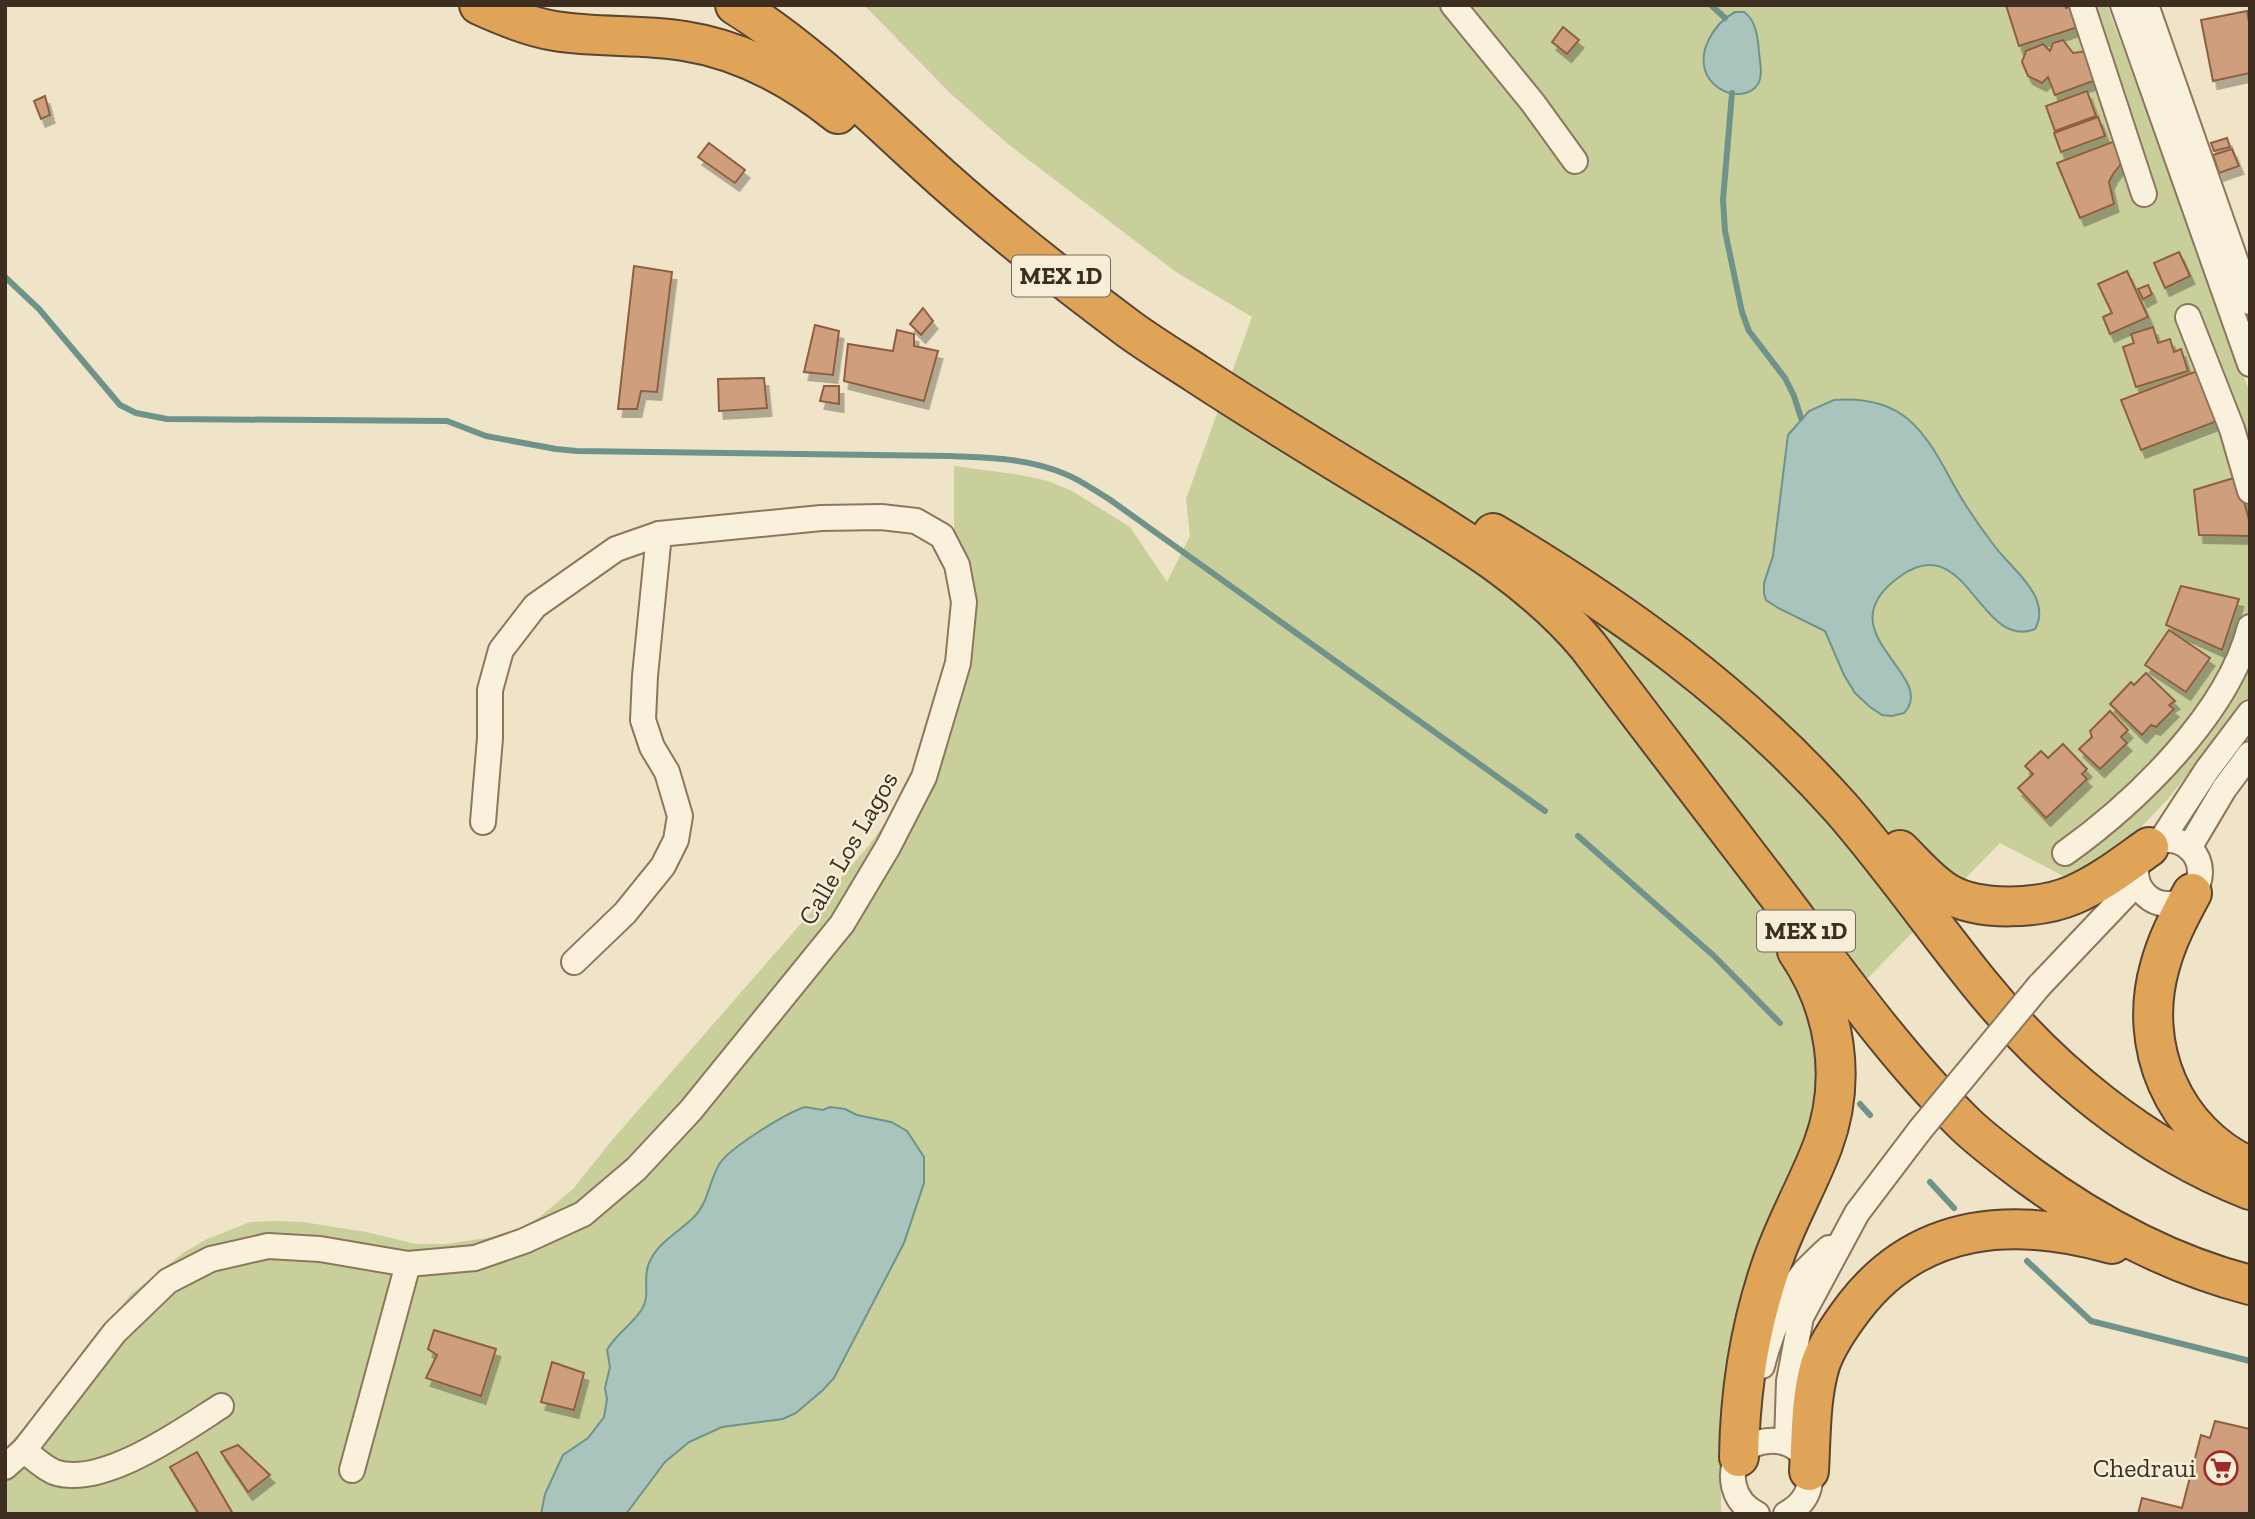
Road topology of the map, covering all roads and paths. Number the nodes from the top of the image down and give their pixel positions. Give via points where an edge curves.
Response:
1 (479, 5) edge
2 (735, 5) edge
3 (754, 5) edge
4 (1453, 5) edge
5 (2082, 5) edge
6 (2123, 5) edge
7 (2146, 5) edge
8 (922, 160) junction
9 (1575, 161) dead end
10 (2191, 166) junction
11 (2144, 194) dead end
12 (2250, 302) edge
13 (2188, 317) dead end
14 (2250, 363) edge
15 (2250, 491) edge
16 (1414, 498) junction
17 (659, 534) junction
18 (2248, 640) edge
19 (2250, 713) edge
20 (2245, 745) edge
21 (483, 822) dead end
22 (2189, 848) junction
23 (2065, 853) dead end
24 (2148, 855) junction
25 (2182, 899) junction
26 (2096, 926) junction
27 (573, 962) dead end
28 (2250, 1167) edge
29 (2250, 1190) edge
30 (1845, 1233) junction
31 (408, 1264) junction
32 (2187, 1264) junction
33 (2250, 1285) edge
34 (221, 1406) dead end
35 (23, 1450) junction
36 (1747, 1450) junction
37 (5, 1467) edge
38 (352, 1470) dead end
39 (1797, 1489) edge
40 (1746, 1510) edge

1 - 8 highway via 553,31 673,39 724,50 776,72 846,120
2 - 8 highway, MEX 1D via 860,101
3 - 16 highway, MEX 1D via 809,44 1009,212 1142,316
4 - 9 street
5 - 11 street
6 - 10 street
7 - 10 street via 2175,84
8 - 16 highway, MEX 1D via 1131,331 1256,413
10 - 12 street
10 - 14 street
13 - 15 street via 2232,429
16 - 24 highway via 1555,552 1663,622 1794,733 1924,875 1948,894 1996,906 2034,905 2073,895
16 - 29 highway, MEX 1D via 1604,601 1707,678 1841,809 1980,985 2034,1045 2110,1111 2185,1159
16 - 32 highway, MEX 1D via 1569,623 1839,975 1968,1127 2061,1199 2111,1230
16 - 36 highway via 1524,603 1572,656 1801,957 1829,1017 1836,1062 1830,1123 1781,1237 1759,1306 1740,1420
17 - 21 street, Calle Los Lagos via 616,550 535,606 501,650 490,690
17 - 27 street via 643,720 667,772 680,816 676,840 663,866 625,913
17 - 31 street, Calle Los Lagos via 821,518 881,517 916,521 942,536 957,565 964,602 958,663 924,777 842,925 691,1110 628,1177 583,1214 524,1241 475,1258
18 - 23 street via 2224,688 2171,758 2113,817
19 - 20 street
20 - 22 street
20 - 24 street via 2207,770
22 - 24 street via 2171,841
22 - 25 street via 2200,871 2198,883
24 - 25 street via 2141,889 2159,903
24 - 26 street via 2131,889
25 - 26 street via 2133,908
25 - 28 highway via 2159,968 2153,1007 2155,1048 2182,1113 2213,1144
26 - 30 street, bridge via 2039,986 1920,1130
30 - 36 street via 1804,1273 1775,1328 1756,1390
30 - 39 street via 1801,1317 1789,1381
31 - 35 street, Calle Los Lagos via 320,1249 268,1247 211,1259 168,1281 115,1332
31 - 38 street
32 - 33 highway, MEX 1D
32 - 39 highway via 2074,1233 2015,1228 1963,1234 1898,1263 1868,1289 1846,1317 1822,1361
34 - 35 street via 140,1454 85,1474 54,1472
35 - 37 street, Calle Los Lagos
36 - 39 street via 1771,1440
36 - 40 street via 1732,1479

